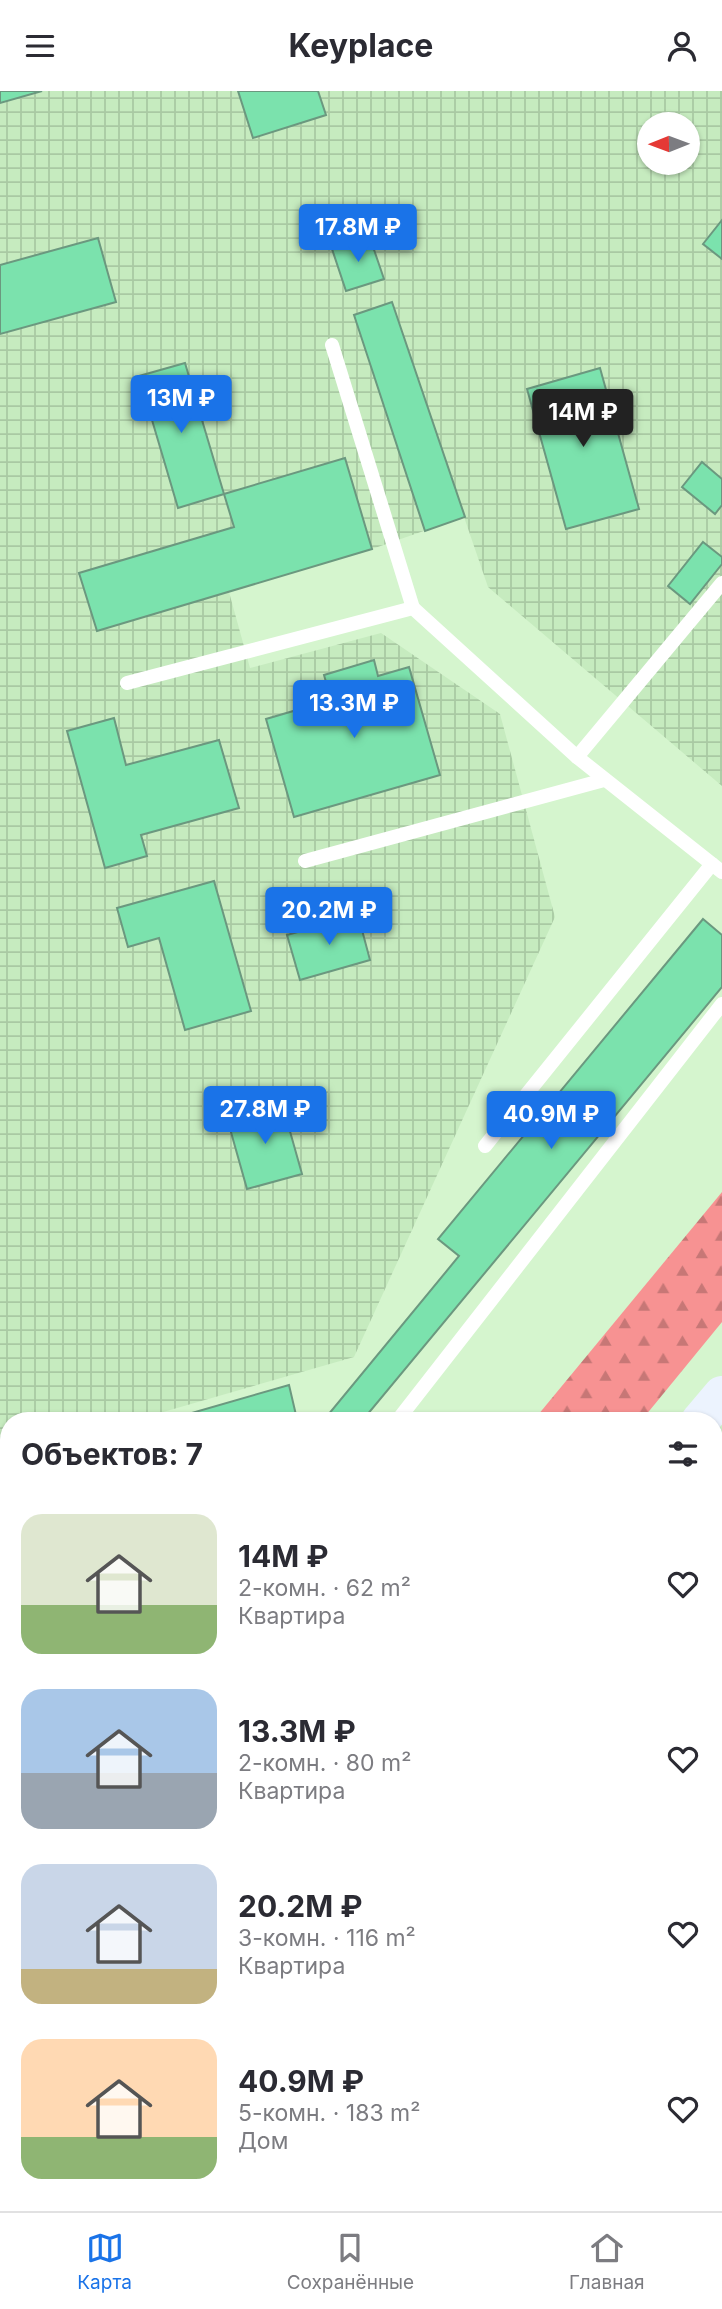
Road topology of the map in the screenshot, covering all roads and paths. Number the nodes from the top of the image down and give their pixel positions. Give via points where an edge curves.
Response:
1 (332, 345) dead end
2 (722, 583) edge
3 (413, 608) junction
4 (127, 683) dead end
5 (577, 757) junction
6 (604, 780) junction
7 (305, 861) dead end
8 (717, 868) edge
9 (722, 1004) edge
10 (485, 1146) dead end
11 (722, 1395) edge
12 (404, 1412) edge
13 (708, 1412) edge

1 - 3 lane
2 - 5 lane
3 - 4 lane
3 - 5 lane
5 - 6 lane
6 - 7 lane
6 - 8 lane
8 - 10 lane
9 - 12 lane
11 - 13 main road

